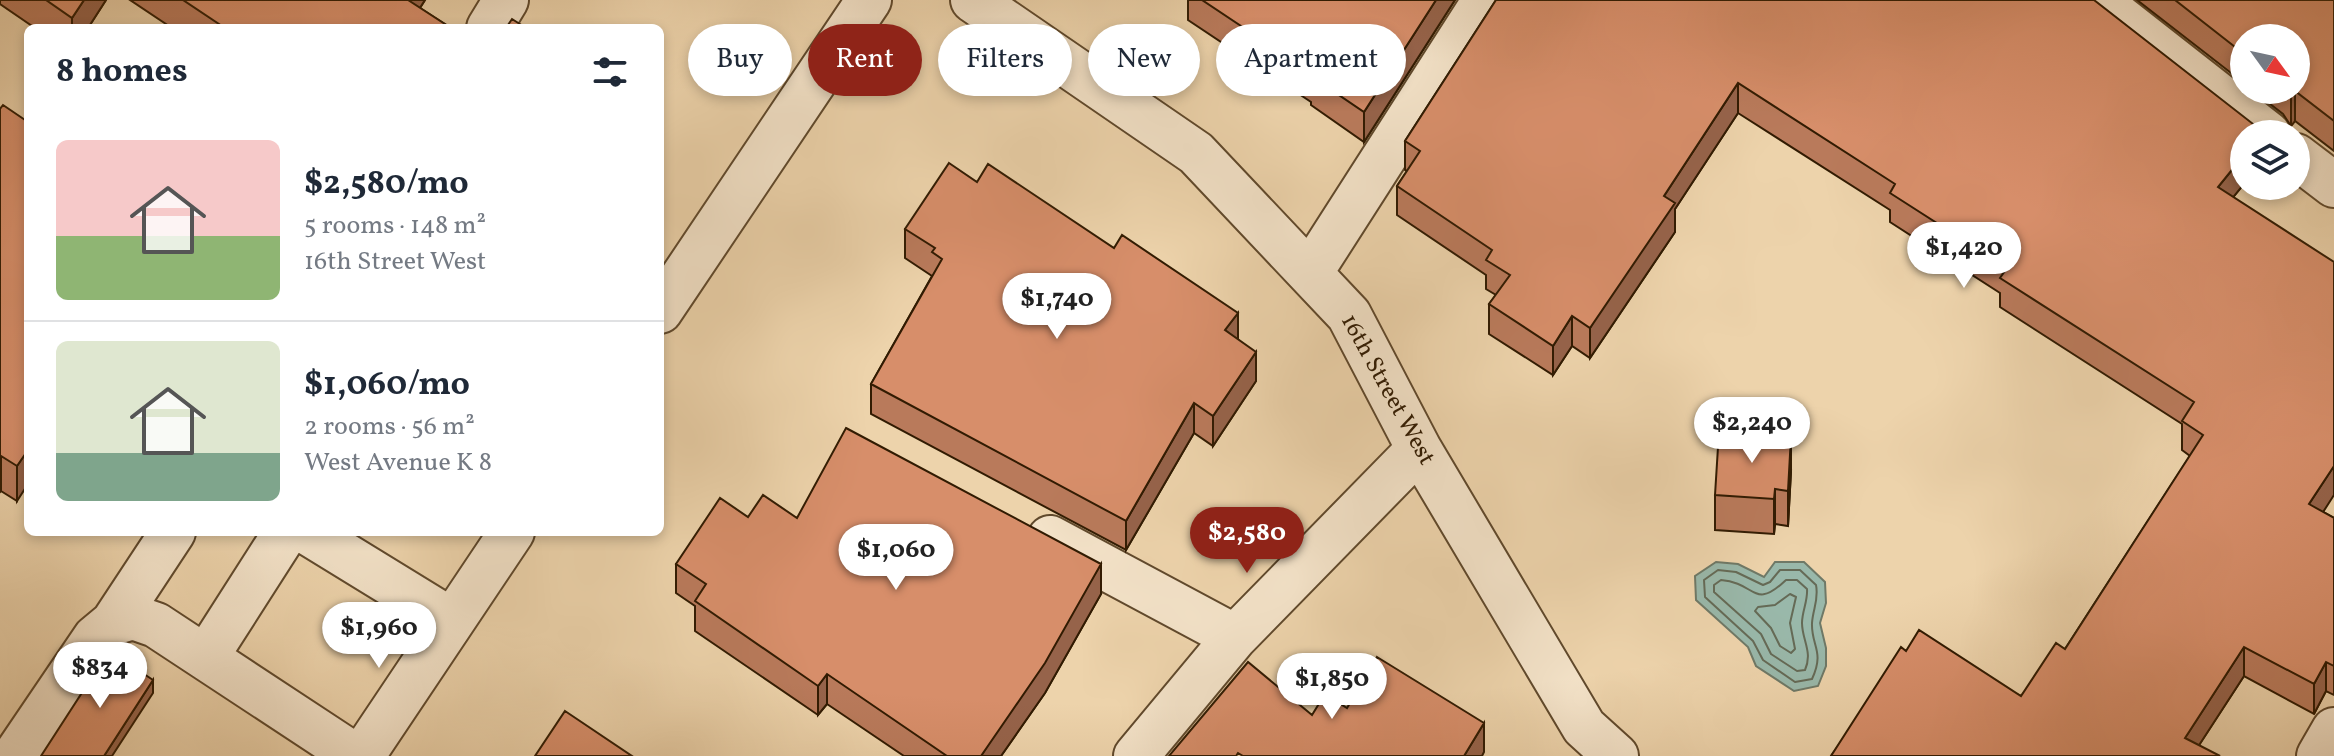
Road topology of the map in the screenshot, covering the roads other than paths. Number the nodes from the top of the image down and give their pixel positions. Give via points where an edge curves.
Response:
1 (506, 0) edge
2 (869, 0) edge
3 (973, 0) edge
4 (1485, 0) edge
5 (2097, 0) edge
6 (491, 24) edge
7 (2250, 120) edge
8 (2310, 167) edge
9 (2334, 185) edge
10 (1310, 273) junction
11 (664, 305) edge
12 (1419, 449) junction
13 (1019, 522) edge
14 (170, 536) edge
15 (283, 536) edge
16 (314, 536) edge
17 (509, 536) edge
18 (452, 621) junction
19 (113, 623) junction
20 (1235, 637) junction
21 (206, 657) junction
22 (2334, 730) edge
23 (15, 756) edge
24 (355, 756) edge
25 (362, 756) edge
26 (1136, 756) edge
27 (1616, 756) edge
28 (2319, 756) edge

1 - 6 street
2 - 11 street
3 - 10 street, 16th Street West via 1196,153
4 - 10 street
5 - 7 street
8 - 9 street
10 - 12 street, 16th Street West via 1349,315
12 - 20 street
12 - 27 street, 16th Street West via 1584,727
13 - 20 street
14 - 19 street
15 - 21 street
16 - 18 street
17 - 18 street
18 - 25 street
19 - 21 street via 133,617 156,625
19 - 23 street via 95,638
20 - 26 street
21 - 24 street
22 - 28 street

